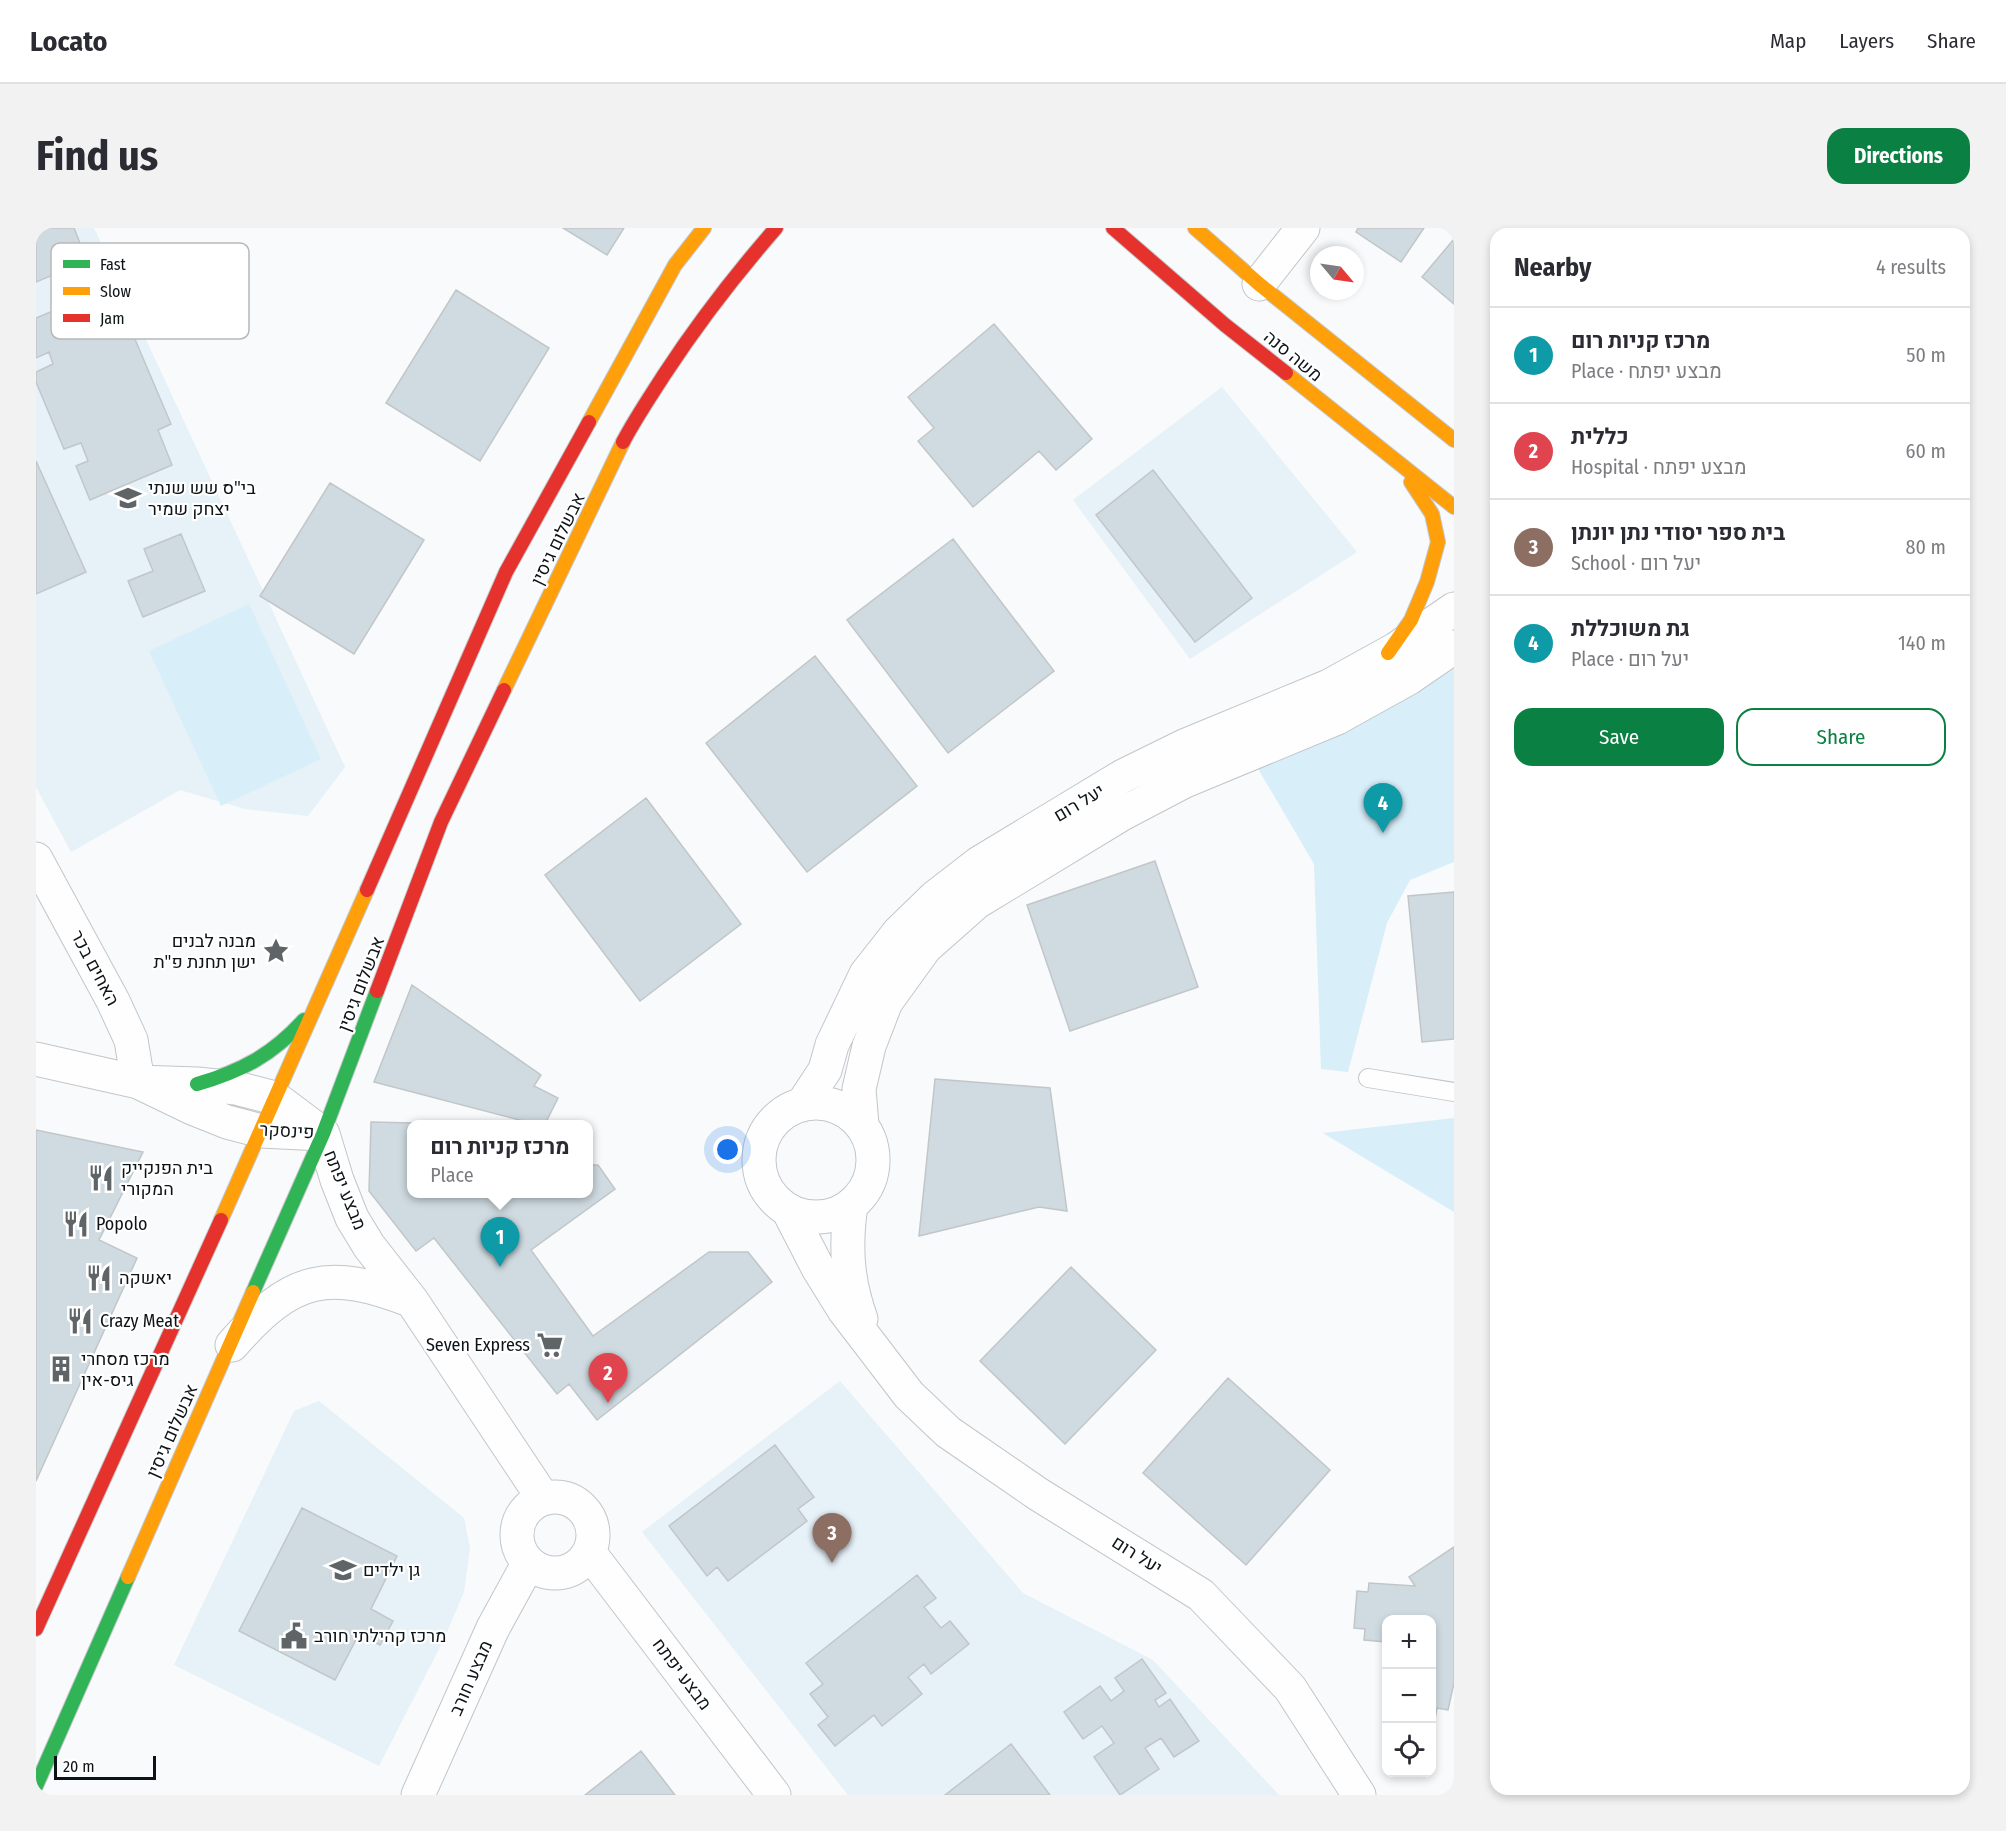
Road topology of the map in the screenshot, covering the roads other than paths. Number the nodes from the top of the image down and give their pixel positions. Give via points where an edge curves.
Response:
1 (704, 228) edge
2 (776, 228) edge
3 (1113, 228) edge
4 (1195, 228) edge
5 (1304, 228) edge
6 (1259, 284) junction
7 (1454, 440) edge
8 (1394, 459) junction
9 (1454, 507) edge
10 (1454, 609) edge
11 (1454, 647) edge
12 (1388, 653) junction
13 (36, 859) edge
14 (315, 1007) junction
15 (36, 1059) edge
16 (1368, 1078) dead end
17 (138, 1082) junction
18 (197, 1084) junction
19 (1454, 1092) edge
20 (275, 1098) junction
21 (802, 1105) junction
22 (862, 1125) junction
23 (261, 1131) junction
24 (323, 1134) junction
25 (851, 1205) junction
26 (788, 1210) junction
27 (412, 1301) junction
28 (227, 1350) junction
29 (877, 1353) junction
30 (543, 1498) junction
31 (590, 1552) junction
32 (528, 1564) junction
33 (36, 1629) edge
34 (36, 1785) edge
35 (418, 1795) edge
36 (774, 1795) edge
37 (1359, 1795) edge

1 - 14 street, אבשלום גיסין via 675,265 506,572
2 - 24 street, אבשלום גיסין via 695,328 632,424 441,822
3 - 8 street, משה סנה via 1225,325
4 - 6 street, משה סנה
5 - 6 street
6 - 7 street, משה סנה
8 - 9 street, משה סנה
8 - 12 street via 1419,491 1431,514 1438,542 1411,620
10 - 12 street, יעל רום
11 - 22 street, יעל רום via 1409,678 1337,718 1185,781 1122,814 977,902 925,948 886,1002 868,1046 859,1089
12 - 21 street, יעל רום via 1329,687 1184,746 1123,776 979,863 899,932 866,974 832,1045 825,1070
13 - 17 street, האחים בכר via 113,1000 131,1040
14 - 18 street via 292,1034 262,1058 231,1075
14 - 20 street, אבשלום גיסין
15 - 17 street, פינסקר
16 - 19 lane
17 - 18 street, פינסקר
17 - 23 street, פינסקר via 227,1122
18 - 20 street, פינסקר
20 - 23 street, אבשלום גיסין
20 - 24 street, פינסקר
21 - 22 street via 813,1103 842,1109
21 - 26 street via 781,1115 768,1130 759,1153 766,1189
22 - 25 street via 873,1156 872,1176
23 - 24 street, פינסקר
23 - 33 street, אבשלום גיסין
24 - 27 street, מבצע יפתח via 352,1218
24 - 28 street, אבשלום גיסין
25 - 26 street via 836,1214 816,1218
25 - 29 street, יעל רום via 846,1236 848,1266 854,1300
26 - 29 street, יעל רום via 844,1310
27 - 28 street via 353,1283 322,1282 296,1289 277,1301 254,1319
27 - 30 street, מבצע יפתח
28 - 34 street, אבשלום גיסין
29 - 37 street, יעל רום via 909,1395 948,1431 1038,1494 1201,1595 1290,1688
30 - 31 street via 570,1500 582,1507 592,1526
30 - 32 street via 522,1514 517,1527 516,1540
31 - 32 street via 571,1571 552,1574
31 - 36 street, מבצע יפתח
32 - 35 street, מבצע חורב via 493,1628

